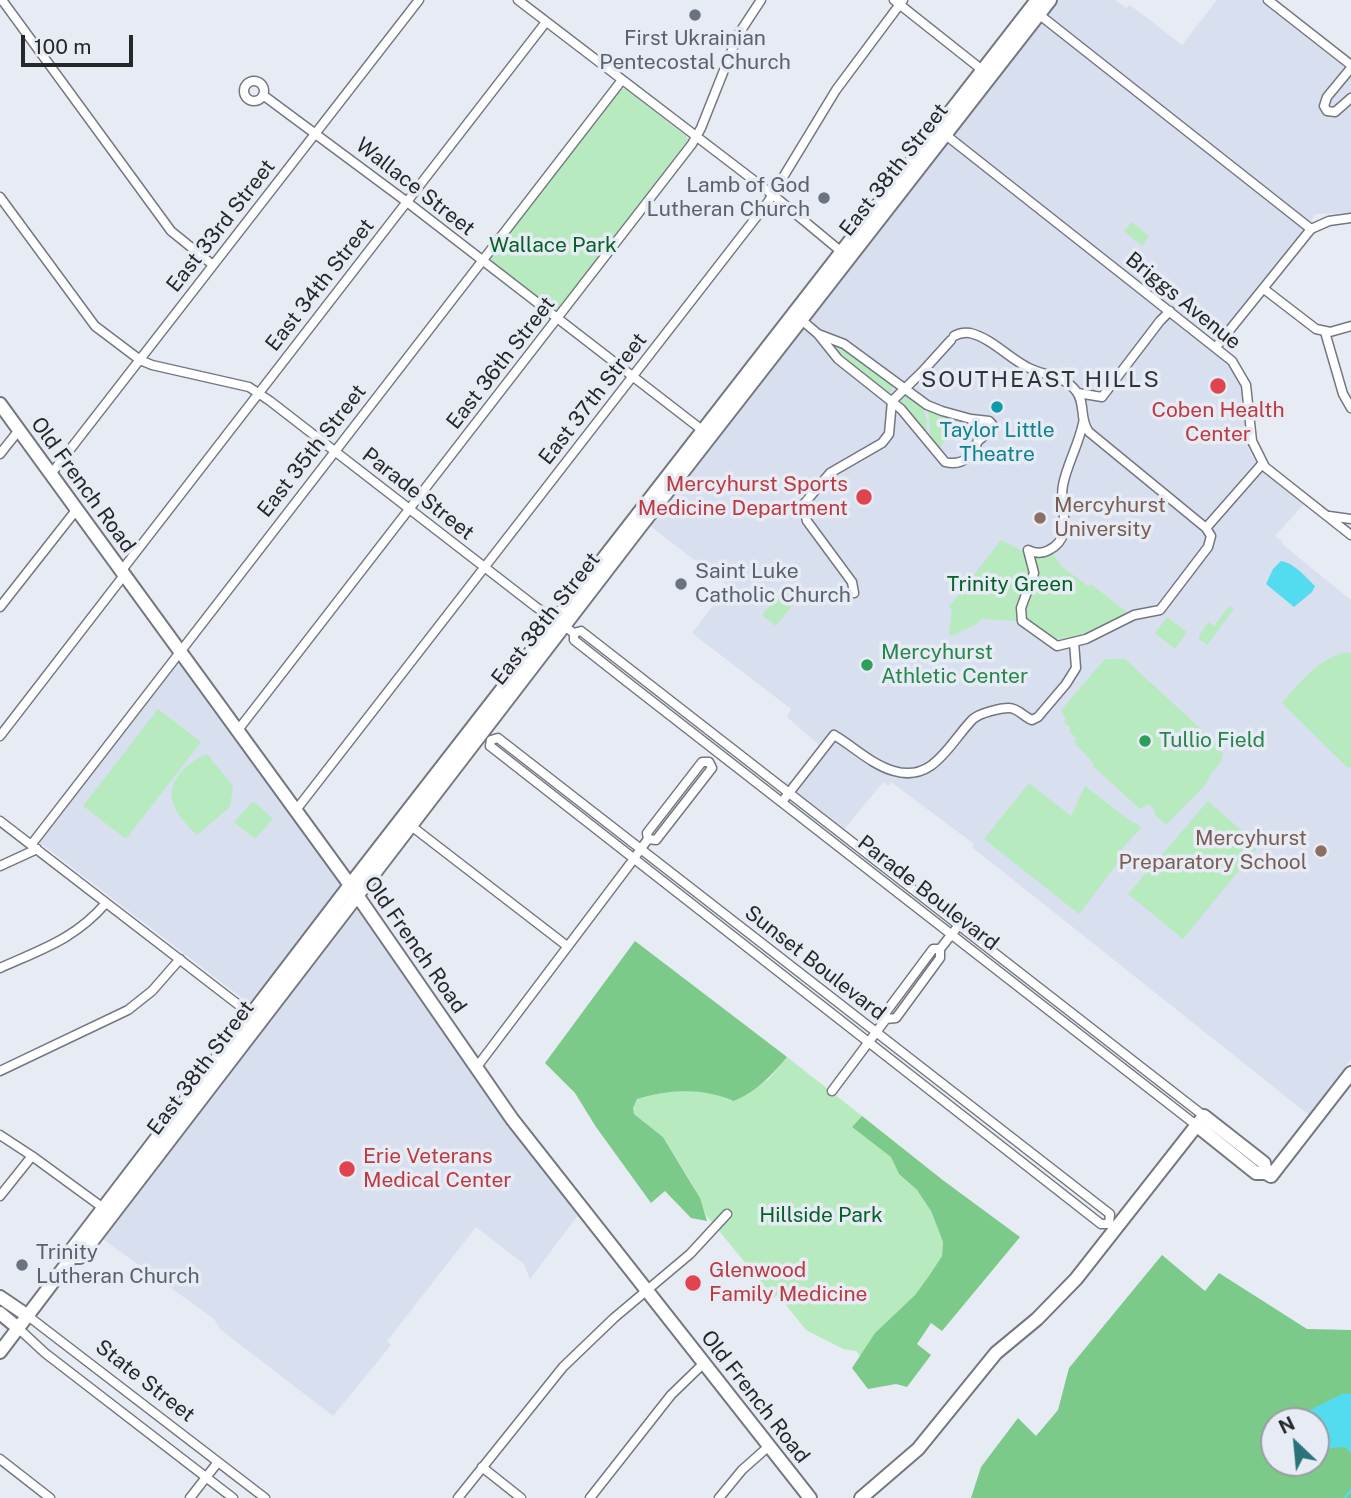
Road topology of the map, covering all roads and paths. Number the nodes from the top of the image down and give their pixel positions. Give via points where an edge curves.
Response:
1 (2, 0) edge
2 (419, 0) edge
3 (518, 0) edge
4 (761, 0) edge
5 (1050, 0) edge
6 (1268, 0) edge
7 (899, 2) edge
8 (1036, 8) edge
9 (546, 22) junction
10 (1351, 67) edge
11 (987, 73) junction
12 (622, 80) junction
13 (263, 95) dead end
14 (1351, 98) edge
15 (941, 132) junction
16 (316, 133) junction
17 (696, 137) junction
18 (773, 195) junction
19 (0, 197) edge
20 (407, 202) junction
21 (1351, 218) edge
22 (1311, 229) junction
23 (845, 254) junction
24 (481, 260) junction
25 (213, 265) junction
26 (1264, 289) junction
27 (1170, 311) junction
28 (797, 317) junction
29 (557, 319) junction
30 (1351, 326) edge
31 (1325, 332) junction
32 (818, 334) junction
33 (1216, 347) junction
34 (140, 360) junction
35 (632, 377) junction
36 (904, 388) junction
37 (259, 393) junction
38 (1078, 393) junction
39 (892, 401) junction
40 (0, 404) edge
41 (1351, 408) edge
42 (971, 419) junction
43 (1083, 422) junction
44 (19, 430) junction
45 (707, 434) junction
46 (978, 441) junction
47 (334, 451) junction
48 (0, 454) edge
49 (1263, 463) junction
50 (51, 474) junction
51 (77, 509) junction
52 (410, 509) junction
53 (1326, 516) junction
54 (1351, 519) edge
55 (1206, 528) junction
56 (1351, 535) edge
57 (485, 567) junction
58 (123, 572) junction
59 (854, 593) dead end
60 (0, 607) edge
61 (565, 626) junction
62 (1074, 642) junction
63 (181, 650) junction
64 (238, 730) junction
65 (482, 733) junction
66 (0, 736) edge
67 (724, 742) junction
68 (716, 752) junction
69 (789, 793) junction
70 (782, 803) junction
71 (296, 810) junction
72 (0, 821) edge
73 (407, 822) junction
74 (34, 847) junction
75 (640, 849) junction
76 (634, 858) junction
77 (0, 866) edge
78 (353, 890) junction
79 (106, 903) junction
80 (959, 925) junction
81 (951, 935) junction
82 (567, 946) junction
83 (180, 959) junction
84 (0, 968) edge
85 (256, 1018) junction
86 (876, 1032) junction
87 (868, 1042) junction
88 (476, 1068) junction
89 (0, 1071) edge
90 (1351, 1073) edge
91 (832, 1091) dead end
92 (1200, 1121) junction
93 (0, 1135) edge
94 (32, 1156) junction
95 (0, 1196) edge
96 (108, 1212) junction
97 (727, 1214) dead end
98 (1112, 1227) junction
99 (647, 1292) junction
100 (0, 1297) edge
101 (0, 1313) edge
102 (28, 1316) junction
103 (19, 1328) junction
104 (0, 1352) edge
105 (704, 1363) junction
106 (769, 1446) junction
107 (0, 1459) edge
108 (218, 1462) junction
109 (482, 1467) junction
110 (206, 1477) junction
111 (50, 1498) edge
112 (190, 1498) edge
113 (233, 1498) edge
114 (265, 1498) edge
115 (458, 1498) edge
116 (522, 1498) edge
117 (590, 1498) edge
118 (719, 1498) edge
119 (810, 1498) edge
120 (861, 1498) edge

1 - 25 street via 163,220
2 - 16 street, East 33rd Street
3 - 9 street
4 - 17 street, East 36th Street via 738,35
5 - 8 main road, East 38th Street
6 - 10 street
7 - 11 street
7 - 18 street, East 37th Street via 836,90
8 - 11 main road, East 38th Street
8 - 22 street
9 - 12 street
9 - 20 street, East 34th Street
10 - 14 street via 1324,106 1335,112
11 - 15 main road, East 38th Street
12 - 17 street
12 - 24 street, East 35th Street
13 - 16 street, Wallace Street
15 - 23 main road, East 38th Street
15 - 27 street, Briggs Avenue
16 - 20 street, Wallace Street
16 - 25 street, East 33rd Street
17 - 18 street
17 - 29 street, East 36th Street
18 - 23 street
18 - 35 street, East 37th Street
19 - 34 street, Parade Street via 95,326
20 - 24 street, Wallace Street
20 - 37 street, East 34th Street
21 - 22 street
22 - 26 street
23 - 28 main road, East 38th Street
24 - 29 street, Wallace Street
24 - 47 street, East 35th Street
25 - 34 street, East 33rd Street
26 - 31 street
26 - 33 street
27 - 33 street, Briggs Avenue
27 - 38 street via 1102,397
28 - 32 street
28 - 45 main road, East 38th Street
29 - 35 street, Wallace Street
29 - 52 street, East 36th Street
30 - 31 street
31 - 41 street via 1339,384
32 - 36 street via 844,344
32 - 39 street via 838,359
33 - 49 street, Briggs Avenue via 1232,361 1246,385 1252,440
34 - 37 street, Parade Street
34 - 50 street, East 33rd Street
35 - 45 street, Wallace Street
35 - 57 street, East 37th Street
36 - 38 street via 953,338 966,333 1027,367 1060,378
36 - 39 street
36 - 42 street via 927,405
37 - 47 street, Parade Street
37 - 58 street, East 34th Street
38 - 43 street
39 - 46 street via 945,461 961,463
39 - 59 street via 888,434 882,443 829,475 803,505 807,521 852,582
40 - 44 main road, Old French Road
42 - 46 street via 978,428
42 - 46 street via 992,424
43 - 55 street via 1089,432
43 - 62 street via 1062,486 1064,532 1052,549 1037,554 1028,550 1034,573 1020,618 1051,644
44 - 48 street
44 - 50 main road, Old French Road
45 - 61 main road, East 38th Street
47 - 52 street, Parade Street
47 - 63 street, East 35th Street
49 - 53 street, Briggs Avenue
49 - 55 street
50 - 51 main road, Old French Road
51 - 58 main road, Old French Road
51 - 60 street
52 - 57 street, Parade Street
52 - 64 street, East 36th Street
53 - 54 street
53 - 56 street, Briggs Avenue
55 - 62 street via 1211,536 1208,547 1160,610 1134,614
57 - 61 street, Parade Street
57 - 71 street, East 37th Street
58 - 63 main road, Old French Road
58 - 66 street, East 34th Street
61 - 65 main road, East 38th Street
61 - 67 street, Parade Boulevard via 581,631
61 - 68 street, Parade Boulevard via 581,646
62 - 69 street via 1076,668 1038,717 1032,720 1010,708 975,718 946,753 917,773 891,771 834,735
63 - 64 main road, Old French Road
63 - 74 street, East 35th Street
64 - 71 main road, Old French Road
65 - 73 main road, East 38th Street
65 - 75 street, Sunset Boulevard via 498,738
65 - 76 street, Sunset Boulevard via 491,746
67 - 68 street
67 - 69 street, Parade Boulevard
68 - 70 street, Parade Boulevard
68 - 75 street via 709,762 712,768 656,840 648,839
69 - 70 street
69 - 80 street, Parade Boulevard
70 - 81 street, Parade Boulevard
71 - 78 main road, Old French Road
72 - 74 street
73 - 78 main road, East 38th Street
73 - 82 street
74 - 77 street, East 35th Street
74 - 79 street
75 - 76 street
75 - 86 street, Sunset Boulevard
76 - 82 street
76 - 87 street, Sunset Boulevard
78 - 85 main road, East 38th Street
78 - 88 main road, Old French Road
79 - 83 street
79 - 84 street via 74,934
80 - 81 street
80 - 92 street, Parade Boulevard
81 - 86 street via 940,949 940,958 896,1018 886,1019
81 - 92 street, Parade Boulevard
82 - 88 street
83 - 85 street
83 - 89 street via 128,1010
85 - 96 main road, East 38th Street
86 - 87 street
86 - 98 street, Sunset Boulevard via 1110,1214
87 - 91 street
87 - 98 street, Sunset Boulevard via 1101,1224
88 - 99 main road, Old French Road
90 - 92 main road, Parade Boulevard via 1269,1174 1256,1173
92 - 98 main road
93 - 94 street
94 - 95 street
94 - 96 street
96 - 102 main road, East 38th Street via 72,1249 72,1257
97 - 99 street
98 - 120 main road via 1054,1303 981,1369 918,1449
99 - 105 main road, Old French Road
99 - 109 street via 563,1367
100 - 102 main road, State Street
101 - 103 main road, State Street
102 - 103 main road, East 38th Street
102 - 108 street, State Street
103 - 104 main road, East 38th Street
103 - 110 street, State Street
105 - 106 main road, Old French Road
105 - 117 street via 671,1395
106 - 118 street
106 - 119 main road, Old French Road
107 - 111 street
108 - 110 street
108 - 114 street, State Street
109 - 115 street
109 - 116 street
110 - 112 street
110 - 113 street, State Street

